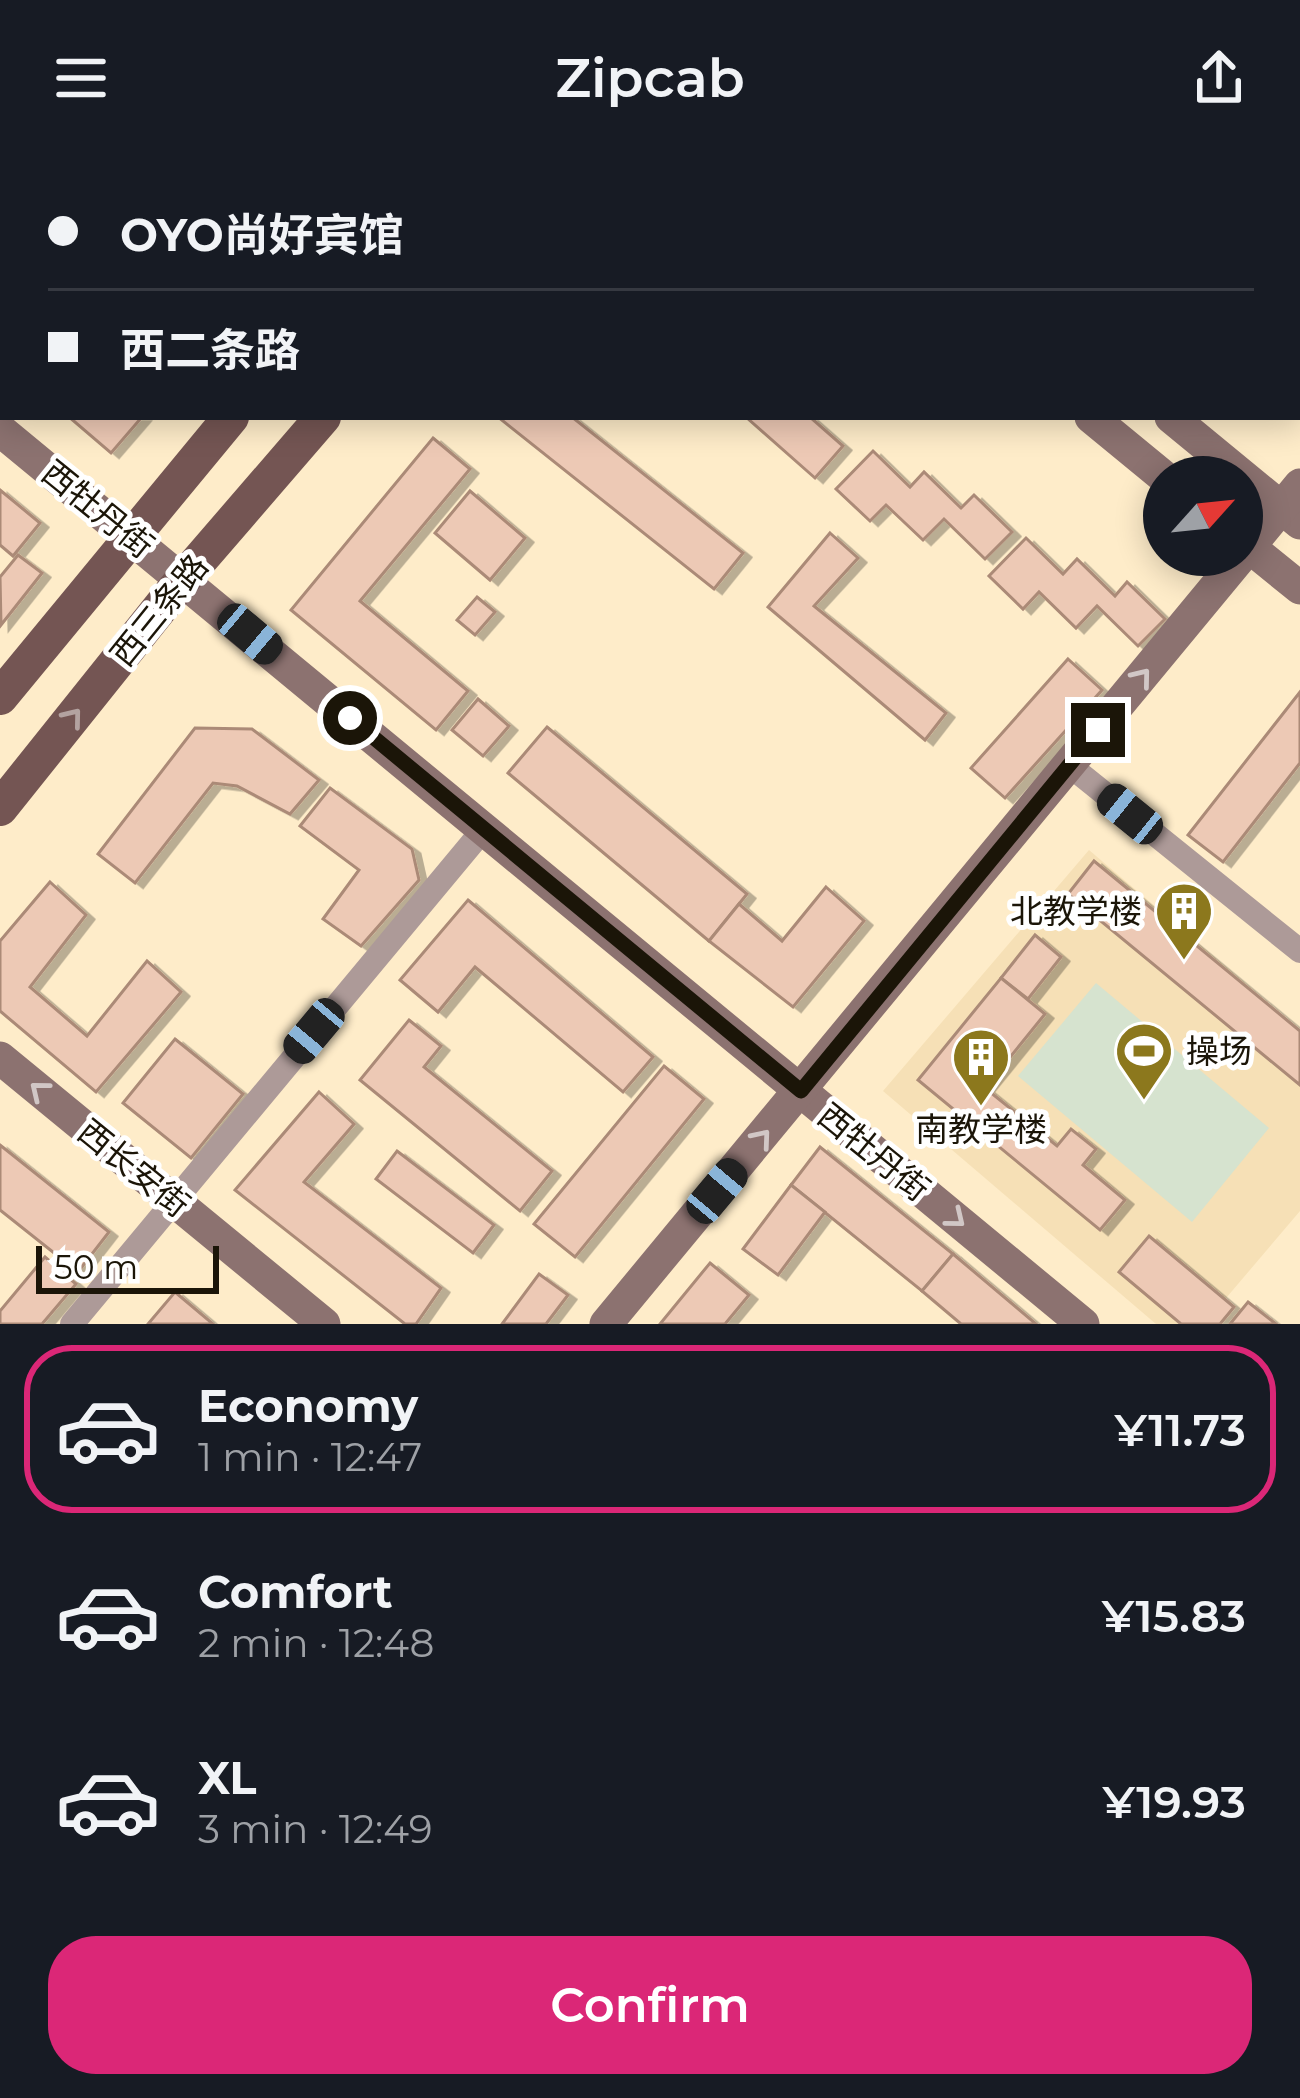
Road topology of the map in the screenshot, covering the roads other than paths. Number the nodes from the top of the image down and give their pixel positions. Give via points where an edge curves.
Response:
1 (228, 420) edge
2 (320, 420) edge
3 (1094, 420) edge
4 (1175, 420) edge
5 (0, 430) edge
6 (1143, 460) edge
7 (1294, 505) edge
8 (1263, 530) edge
9 (130, 535) junction
10 (1263, 558) edge
11 (1220, 576) edge
12 (184, 578) junction
13 (1300, 588) edge
14 (0, 698) edge
15 (1069, 765) junction
16 (0, 808) edge
17 (483, 830) junction
18 (1300, 951) edge
19 (0, 1058) edge
20 (801, 1091) junction
21 (173, 1200) junction
22 (72, 1324) edge
23 (324, 1324) edge
24 (606, 1324) edge
25 (1083, 1324) edge

1 - 9 main road, 西三条路
2 - 12 main road, 西三条路
3 - 6 main road
4 - 7 main road
5 - 9 main road, 西牡丹街
7 - 8 main road
9 - 12 main road, 西牡丹街
9 - 14 main road, 西三条路
10 - 13 main road
15 -> 11 main road
16 -> 12 main road, 西三条路
12 - 17 main road, 西牡丹街
15 - 18 street
15 - 20 main road
17 - 20 main road, 西牡丹街
17 - 21 street
21 -> 19 main road, 西长安街
24 -> 20 main road
20 -> 25 main road, 西牡丹街
21 - 22 street
21 - 23 main road, 西长安街

